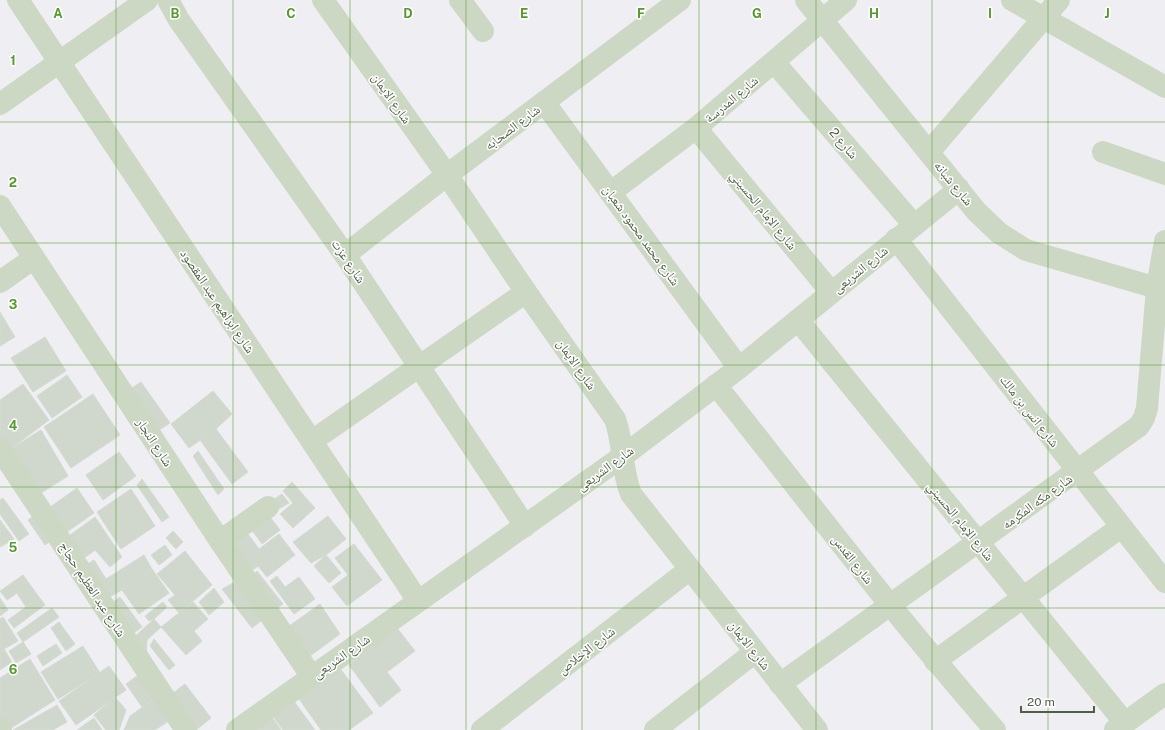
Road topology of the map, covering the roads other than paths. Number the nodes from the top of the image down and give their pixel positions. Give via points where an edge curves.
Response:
1 (18, 0) edge
2 (147, 0) edge
3 (168, 0) edge
4 (323, 0) edge
5 (680, 0) edge
6 (806, 0) edge
7 (846, 0) edge
8 (1012, 0) edge
9 (1059, 0) edge
10 (463, 1) edge
11 (1044, 18) junction
12 (823, 22) junction
13 (483, 32) dead end
14 (60, 62) junction
15 (774, 62) junction
16 (1165, 87) edge
17 (544, 102) junction
18 (0, 104) edge
19 (696, 128) junction
20 (929, 152) junction
21 (1103, 152) dead end
22 (1165, 174) edge
23 (447, 175) junction
24 (959, 189) junction
25 (611, 192) junction
26 (0, 206) edge
27 (914, 225) junction
28 (896, 239) junction
29 (1165, 241) edge
30 (345, 255) junction
31 (34, 258) junction
32 (0, 282) edge
33 (1157, 288) junction
34 (526, 292) junction
35 (831, 292) junction
36 (798, 320) junction
37 (419, 366) junction
38 (739, 368) junction
39 (716, 385) junction
40 (1156, 404) edge
41 (312, 441) junction
42 (0, 449) edge
43 (623, 456) junction
44 (1078, 471) junction
45 (268, 507) dead end
46 (525, 526) junction
47 (1121, 527) junction
48 (220, 541) junction
49 (978, 542) junction
50 (690, 569) junction
51 (1165, 582) edge
52 (1022, 597) junction
53 (418, 601) junction
54 (890, 606) junction
55 (755, 652) junction
56 (935, 661) junction
57 (312, 677) junction
58 (780, 684) junction
59 (1165, 694) edge
60 (1120, 726) edge
61 (186, 730) edge
62 (237, 730) edge
63 (482, 730) edge
64 (655, 730) edge
65 (817, 730) edge
66 (995, 730) edge

1 - 14 street, شارع ابراهيم عبد المقصود
2 - 14 street
3 - 30 street, شارع عزت via 179,20
4 - 23 street, شارع الايمان
5 - 17 street, شارع الصحابه
6 - 12 street, شارع شبانه
7 - 12 street, شارع المدرسة
8 - 11 street
9 - 11 street
10 - 13 street
11 - 16 street
11 - 20 street
12 - 15 street, شارع المدرسة
12 - 20 street, شارع شبانه
14 - 18 street
14 - 41 street, شارع ابراهيم عبد المقصود
15 - 19 street, شارع المدرسة
15 - 27 street, شارع 2
17 - 23 street, شارع الصحابه
17 - 25 street, شارع محمد محمود شعبان
19 - 25 street, شارع المدرسة
19 - 35 street, شارع الإمام الحسيني
20 - 24 street, شارع شبانه
21 - 22 street
23 - 30 street, شارع الصحابه
23 - 34 street, شارع الايمان
24 - 27 street, شارع الشريعى
24 - 33 street, شارع شبانه via 987,222 1026,250
25 - 38 street, شارع محمد محمود شعبان
26 - 31 street, شارع النجار
27 - 28 street, شارع الشريعى
28 - 35 street, شارع الشريعى
28 - 44 street, شارع انس بن مالك
29 - 33 street, شارع مكه المكرمه
30 - 37 street, شارع عزت
31 - 32 street
31 - 48 street, شارع النجار
33 - 40 street, شارع مكه المكرمه
34 - 37 street
34 - 43 street, شارع الايمان via 615,419 621,437
35 - 36 street, شارع الشريعى
36 - 38 street, شارع الشريعى
36 - 49 street, شارع الإمام الحسيني
37 - 41 street
37 - 46 street, شارع عزت
38 - 39 street, شارع الشريعى
39 - 43 street, شارع الشريعى
39 - 54 street, شارع القدس
40 - 44 street, شارع مكه المكرمه via 1139,426
41 - 53 street, شارع ابراهيم عبد المقصود
42 - 61 street, شارع عبد العظيم حجاج
43 - 46 street, شارع الشريعى
43 - 50 street, شارع الايمان via 623,469 631,494
44 - 47 street, شارع انس بن مالك
44 - 49 street, شارع مكه المكرمه
45 - 48 street
46 - 53 street, شارع الشريعى
47 - 51 street, شارع انس بن مالك
47 - 52 street
48 - 57 street, شارع النجار
49 - 52 street, شارع الإمام الحسيني
49 - 54 street, شارع مكه المكرمه
50 - 55 street, شارع الايمان
50 - 63 street, شارع الإخلاص
52 - 56 street
52 - 60 street, شارع الإمام الحسيني
53 - 57 street, شارع الشريعى
54 - 56 street, شارع القدس
54 - 58 street, شارع مكه المكرمه
55 - 58 street, شارع الايمان
55 - 64 street
56 - 66 street, شارع القدس
57 - 62 street, شارع الشريعى
58 - 65 street, شارع الايمان
59 - 60 street

